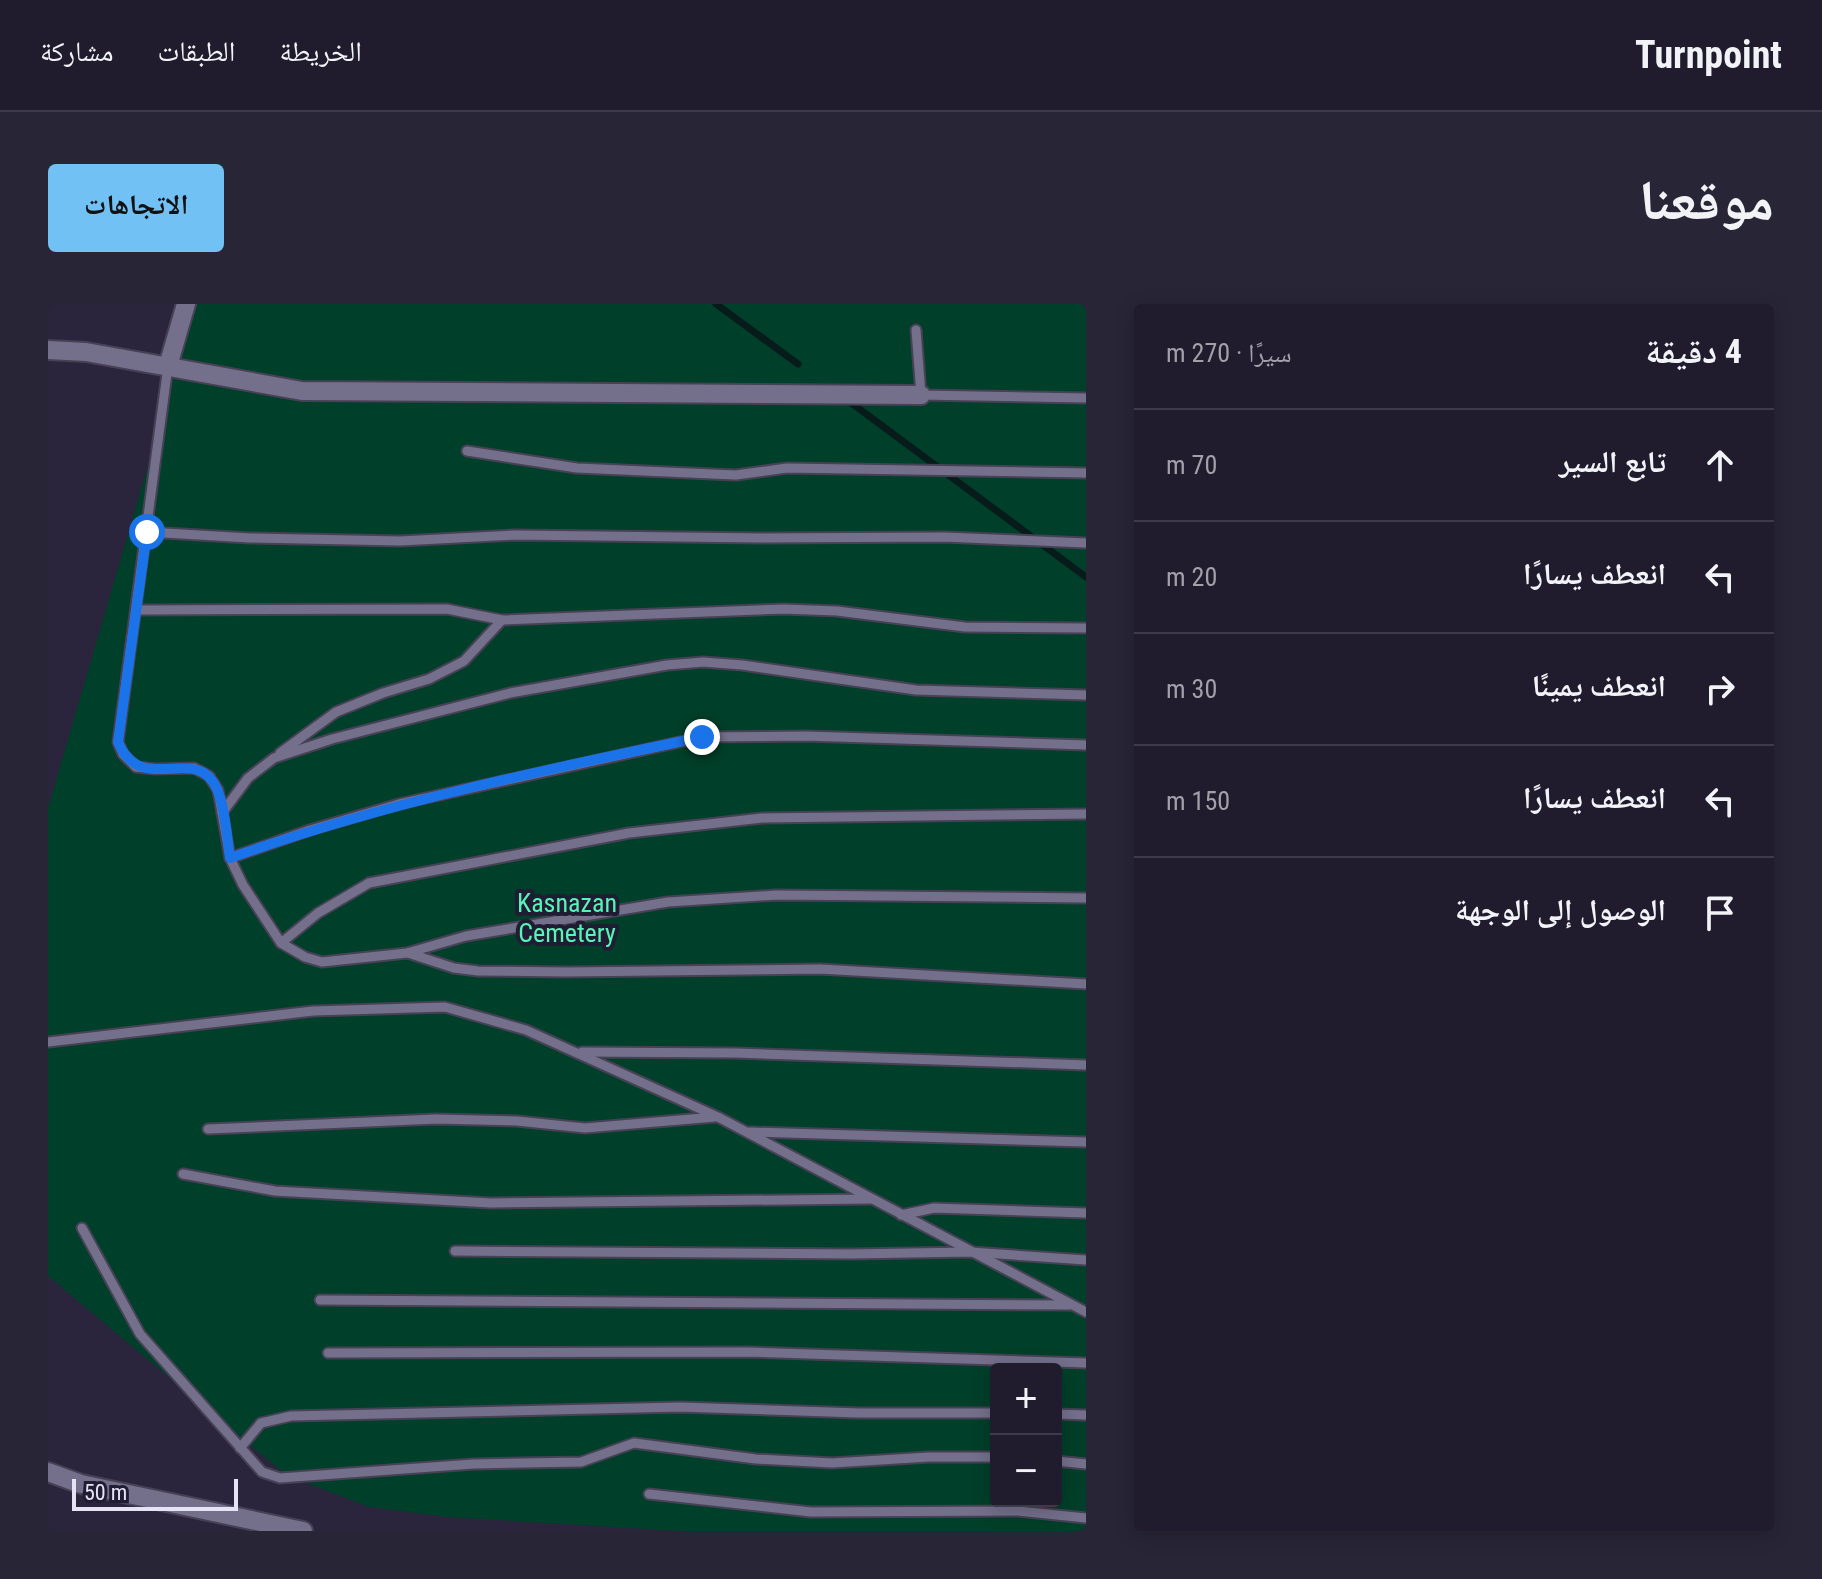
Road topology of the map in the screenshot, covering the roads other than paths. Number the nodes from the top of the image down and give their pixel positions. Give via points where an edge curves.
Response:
1 (186, 304) edge
2 (916, 330) dead end
3 (48, 350) edge
4 (168, 366) junction
5 (921, 395) junction
6 (1086, 398) edge
7 (467, 451) dead end
8 (1086, 473) edge
9 (147, 532) junction
10 (1086, 543) edge
11 (136, 610) junction
12 (502, 620) junction
13 (1086, 628) edge
14 (1086, 695) edge
15 (1086, 745) edge
16 (274, 758) junction
17 (222, 813) junction
18 (1086, 814) edge
19 (230, 858) junction
20 (1086, 898) edge
21 (281, 943) junction
22 (407, 953) junction
23 (1086, 984) edge
24 (48, 1042) edge
25 (575, 1051) junction
26 (1086, 1065) edge
27 (718, 1117) junction
28 (208, 1129) dead end
29 (746, 1132) junction
30 (1086, 1142) edge
31 (183, 1174) dead end
32 (871, 1199) junction
33 (1086, 1213) edge
34 (901, 1215) junction
35 (82, 1228) dead end
36 (455, 1251) dead end
37 (970, 1252) junction
38 (1086, 1260) edge
39 (320, 1300) dead end
40 (1074, 1305) junction
41 (1086, 1312) edge
42 (328, 1353) dead end
43 (1086, 1363) edge
44 (990, 1413) edge
45 (1062, 1414) edge
46 (1086, 1415) edge
47 (240, 1448) junction
48 (990, 1457) edge
49 (1062, 1462) edge
50 (1086, 1464) edge
51 (48, 1472) edge
52 (649, 1494) dead end
53 (1086, 1518) edge
54 (303, 1531) edge

1 - 4 street
2 - 5 lane
3 - 4 street
4 - 5 street via 302,391
4 - 9 lane
5 - 6 lane
7 - 8 lane via 577,468 736,475 787,468
9 - 10 lane via 400,541 585,535
9 - 11 lane
11 - 12 lane via 447,609
11 - 17 lane via 118,742 123,754 136,767 194,768 209,776
12 - 13 lane via 784,609 965,627
12 - 16 lane via 464,661 336,712
14 - 16 lane via 916,690 703,662 510,693
15 - 19 lane via 702,737 399,804
16 - 17 lane via 248,778
17 - 19 lane
18 - 21 lane via 762,818 629,833 369,883
19 - 21 lane
20 - 22 lane via 776,895 668,902 466,936
21 - 22 lane via 322,962
22 - 23 lane via 478,971 820,969
24 - 25 lane via 313,1011 445,1007 526,1030
25 - 26 lane
25 - 27 lane
27 - 28 lane via 585,1128 436,1119
27 - 29 lane
29 - 30 lane
29 - 32 lane
31 - 32 lane via 275,1191 491,1203
32 - 34 lane
33 - 34 lane via 934,1208
34 - 37 lane
35 - 47 lane via 140,1334
36 - 37 lane
37 - 38 lane
37 - 40 lane
39 - 40 lane
40 - 41 lane
42 - 43 lane via 748,1352
44 - 47 lane via 632,1407 291,1416 261,1423
45 - 46 lane
47 - 48 lane via 262,1472 280,1478 581,1462 634,1443 801,1462
49 - 50 lane
51 - 54 street via 81,1484
52 - 53 lane via 811,1512 1018,1511

